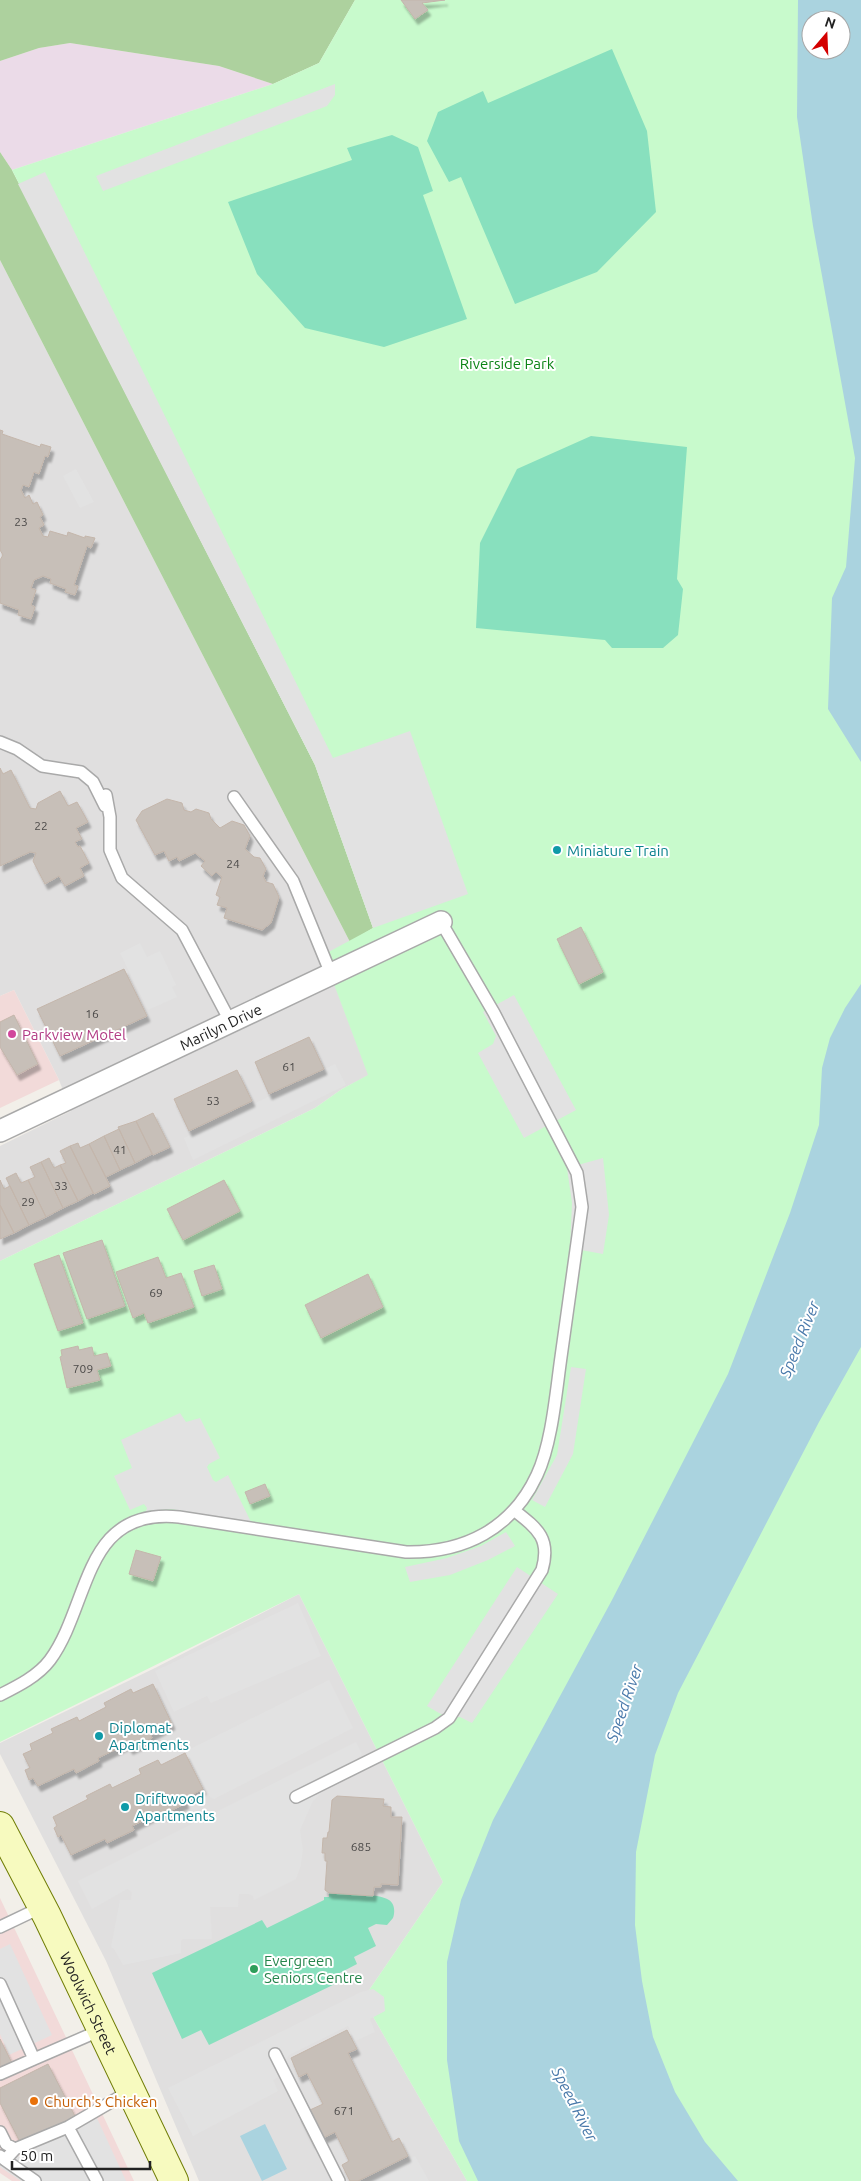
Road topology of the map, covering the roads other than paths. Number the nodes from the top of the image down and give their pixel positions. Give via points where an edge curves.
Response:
1 (0, 742) edge
2 (106, 795) dead end
3 (234, 797) dead end
4 (110, 817) junction
5 (441, 922) joint
6 (331, 974) junction
7 (230, 1021) junction
8 (0, 1131) edge
9 (515, 1511) junction
10 (0, 1695) edge
11 (296, 1797) dead end
12 (0, 1826) edge
13 (42, 1907) junction
14 (0, 1927) edge
15 (0, 1984) edge
16 (100, 2030) junction
17 (274, 2054) dead end
18 (34, 2059) junction
19 (0, 2074) edge
20 (130, 2091) junction
21 (68, 2127) junction
22 (0, 2132) edge
23 (15, 2149) junction
24 (2, 2158) edge
25 (35, 2181) edge
26 (97, 2181) edge
27 (174, 2181) edge
28 (338, 2181) edge

1 - 4 lane via 42,766 81,772 93,782
2 - 4 lane
3 - 6 lane via 292,881
4 - 7 lane via 110,850 122,878 182,930
5 - 6 street, Marilyn Drive
5 - 9 lane via 494,1013 577,1173 582,1207 550,1431 537,1476
6 - 7 street, Marilyn Drive
7 - 8 street, Marilyn Drive
9 - 10 lane via 490,1531 460,1546 426,1552 406,1552 179,1516 148,1516 116,1533 100,1551 56,1651 44,1667
9 - 11 lane via 541,1535 546,1552 542,1570 449,1718
12 - 13 main road, Woolwich Street
13 - 14 lane
13 - 16 main road, Woolwich Street
15 - 18 lane
16 - 18 lane
16 - 20 main road, Woolwich Street
17 - 28 lane
18 - 19 lane
20 - 21 lane
20 - 27 main road, Woolwich Street
21 - 23 lane
21 - 26 lane
22 - 23 lane via 6,2144
23 - 24 lane
24 - 25 lane

